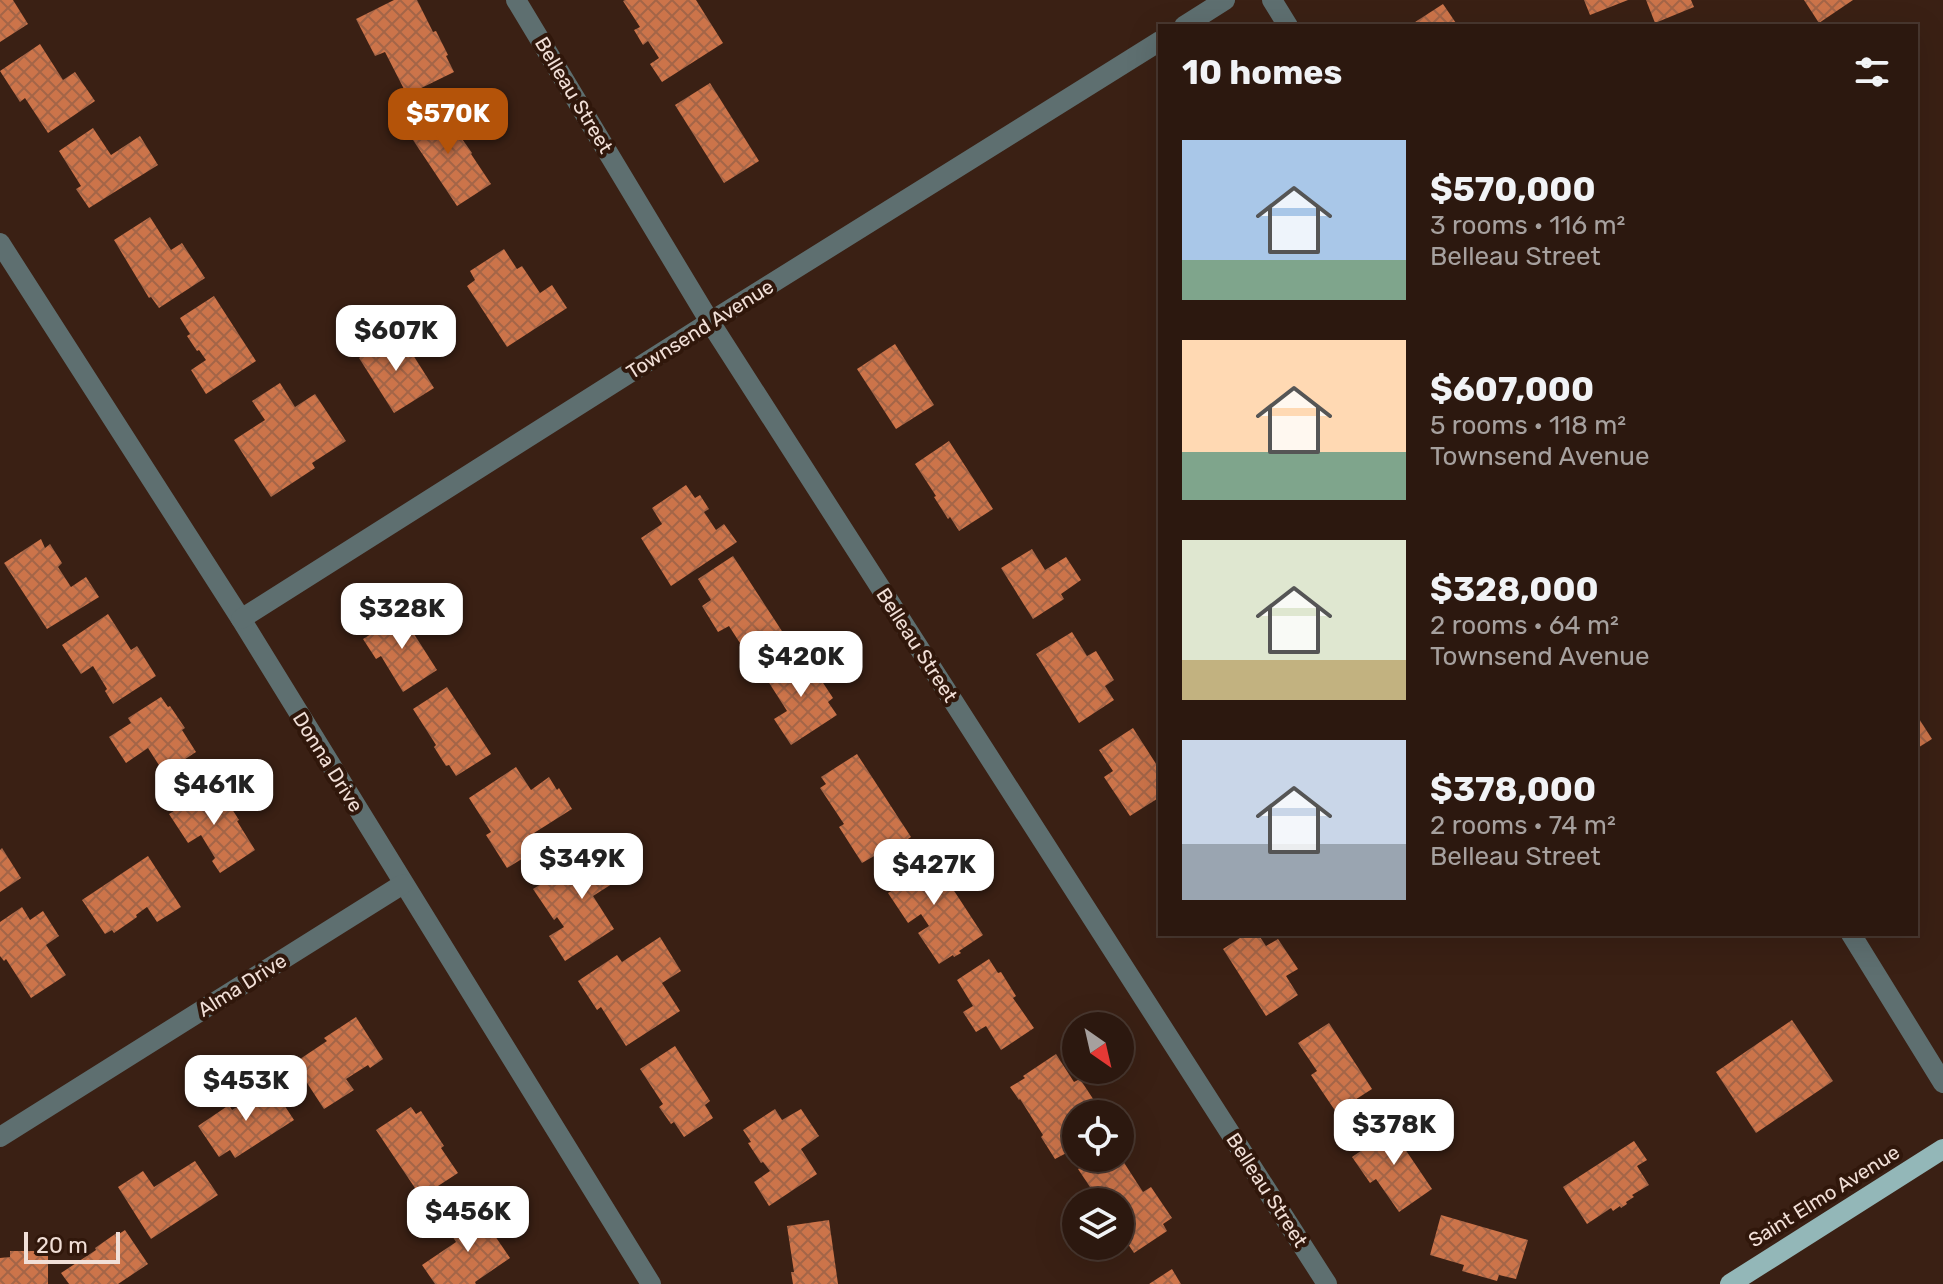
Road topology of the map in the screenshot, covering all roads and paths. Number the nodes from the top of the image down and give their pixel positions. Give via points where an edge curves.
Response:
1 (516, 0) edge
2 (1225, 0) edge
3 (1272, 0) edge
4 (1187, 24) edge
5 (1287, 24) edge
6 (1158, 42) edge
7 (0, 243) edge
8 (710, 322) junction
9 (241, 619) junction
10 (403, 884) junction
11 (1852, 936) edge
12 (1943, 1083) edge
13 (0, 1137) edge
14 (1943, 1149) edge
15 (651, 1284) edge
16 (1327, 1284) edge
17 (1730, 1284) edge

1 - 8 street, Belleau Street
2 - 4 street
3 - 5 street
6 - 8 street, Townsend Avenue
7 - 9 street, Donna Drive
8 - 9 street, Townsend Avenue
8 - 16 street, Belleau Street
9 - 10 street, Donna Drive
10 - 13 street, Alma Drive
10 - 15 street, Donna Drive
11 - 12 street
14 - 17 main road, Saint Elmo Avenue

